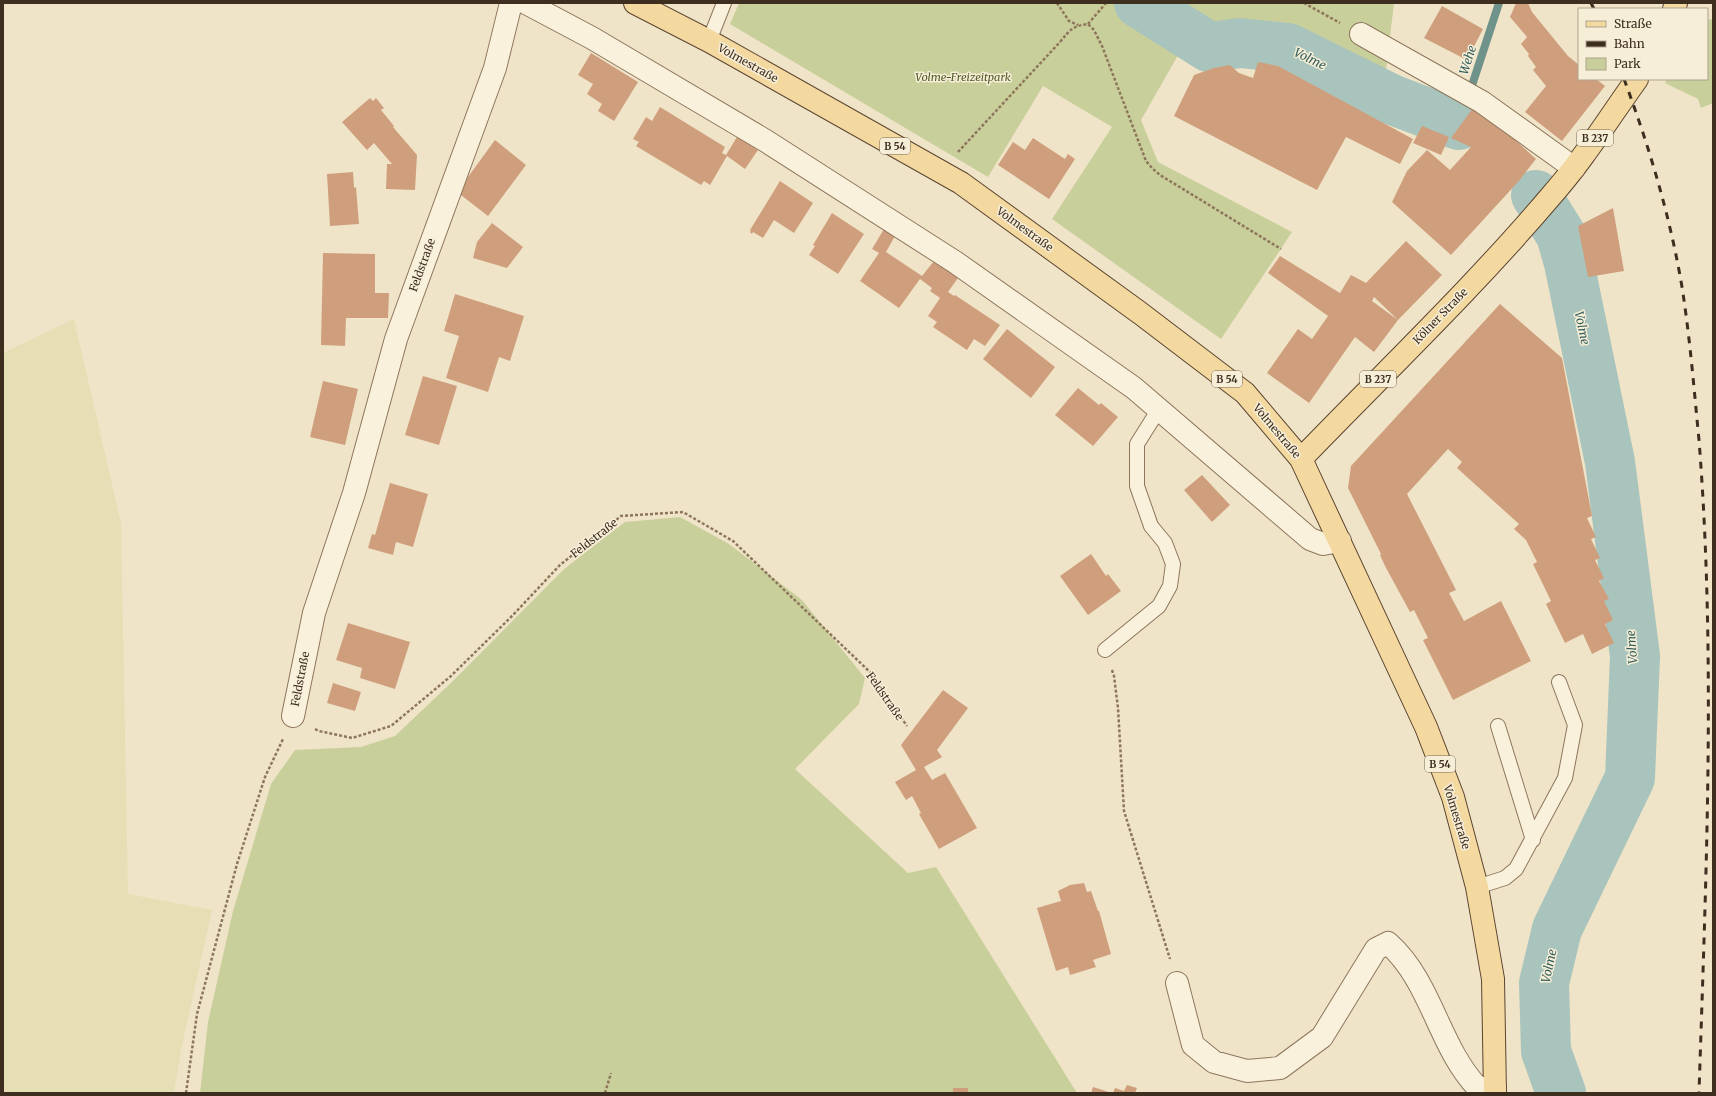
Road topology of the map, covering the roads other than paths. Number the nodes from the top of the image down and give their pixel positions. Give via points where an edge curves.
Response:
1 (511, 3) edge
2 (526, 3) edge
3 (635, 3) edge
4 (724, 3) edge
5 (1361, 34) road end
6 (709, 41) junction
7 (1636, 80) edge
8 (1574, 168) junction
9 (1159, 409) junction
10 (1301, 458) junction
11 (1340, 541) junction
12 (1105, 650) road end
13 (1559, 682) dead end
14 (293, 716) road end
15 (1498, 726) dead end
16 (1533, 840) junction
17 (1477, 887) junction
18 (1177, 983) road end
19 (1495, 1090) edge

1 - 14 street, Feldstraße via 495,68 396,339 354,493 314,613
2 - 9 street via 592,38 785,154 955,262 1134,388
3 - 6 main road, Volmestraße / B 54
4 - 6 lane
5 - 8 street via 1469,94
6 - 10 main road, Volmestraße / B 54 via 961,183 1245,393
7 - 8 main road, Kölner Straße / B 237
8 - 10 main road, Kölner Straße / B 237 via 1456,300
9 - 11 street via 1310,539 1323,544
9 - 12 lane via 1137,444 1137,486 1151,526 1165,542 1173,564 1170,586 1159,606
10 - 11 main road, Volmestraße / B 54
11 - 17 main road, Volmestraße / B 54 via 1428,734 1453,797
13 - 16 lane via 1575,725 1565,778
15 - 16 lane
16 - 17 lane via 1516,869 1505,878
17 - 19 main road, Volmestraße / B 54 via 1493,978
18 - 19 street, Volmestraße via 1193,1045 1214,1062 1247,1071 1280,1068 1322,1037 1376,949 1388,944 1399,953 1419,984 1451,1052 1467,1077 1478,1088

